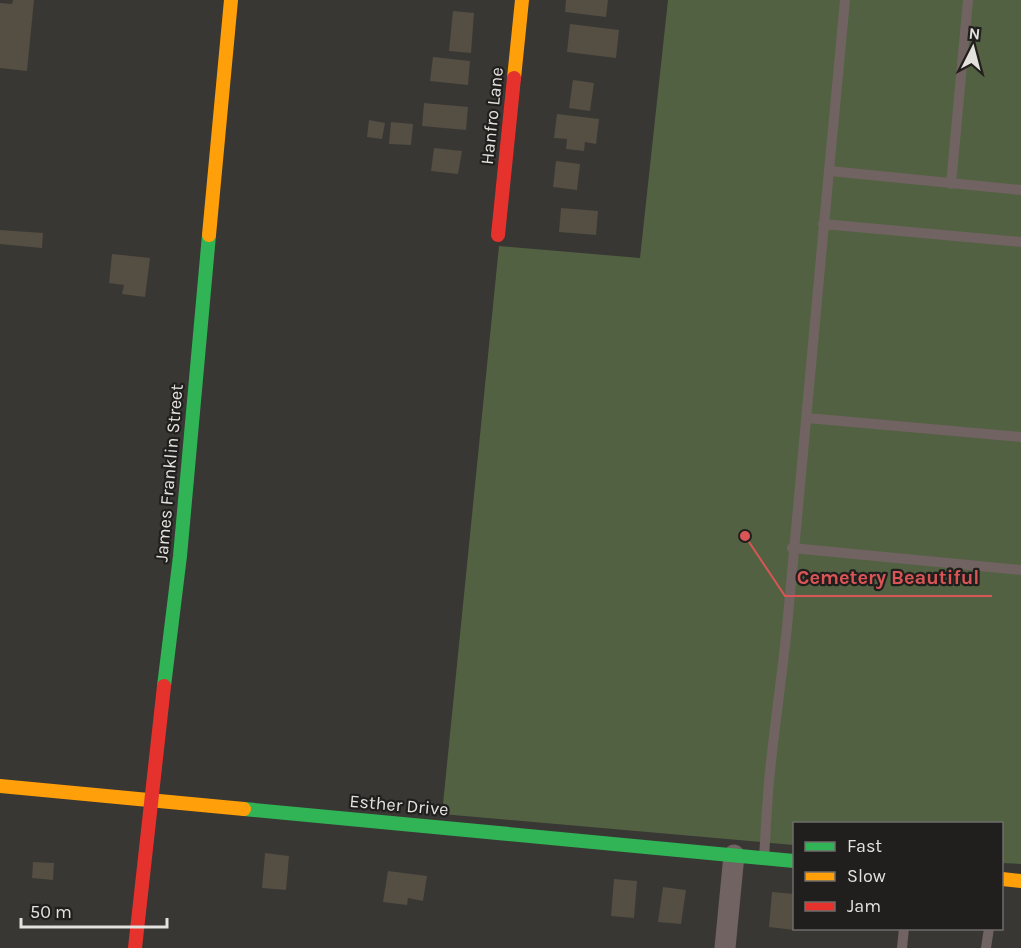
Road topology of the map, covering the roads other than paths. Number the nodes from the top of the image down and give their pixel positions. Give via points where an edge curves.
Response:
1 (231, 0) edge
2 (522, 0) edge
3 (845, 0) edge
4 (968, 0) edge
5 (830, 171) junction
6 (951, 184) junction
7 (1021, 190) edge
8 (823, 224) junction
9 (498, 235) dead end
10 (1021, 242) edge
11 (807, 418) junction
12 (1021, 436) edge
13 (792, 548) junction
14 (1021, 570) edge
15 (0, 786) edge
16 (150, 799) junction
17 (734, 855) junction
18 (764, 858) junction
19 (793, 861) edge
20 (1003, 879) edge
21 (1021, 881) edge
22 (904, 930) edge
23 (988, 930) edge
24 (135, 948) edge
25 (725, 948) edge
26 (902, 948) edge
27 (986, 948) edge

1 - 16 street, James Franklin Street via 180,556
2 - 9 street, Hanfro Lane
3 - 5 lane
4 - 6 lane
5 - 6 lane
5 - 8 lane
6 - 7 lane
8 - 10 lane
8 - 11 lane
11 - 12 lane
11 - 13 lane
13 - 14 lane
13 - 18 lane
15 - 16 street, Esther Drive
16 - 17 street, Esther Drive
16 - 24 street, James Franklin Street
17 - 18 street, Esther Drive
17 - 25 street
18 - 19 street, Esther Drive
20 - 21 street
22 - 26 lane
23 - 27 lane

